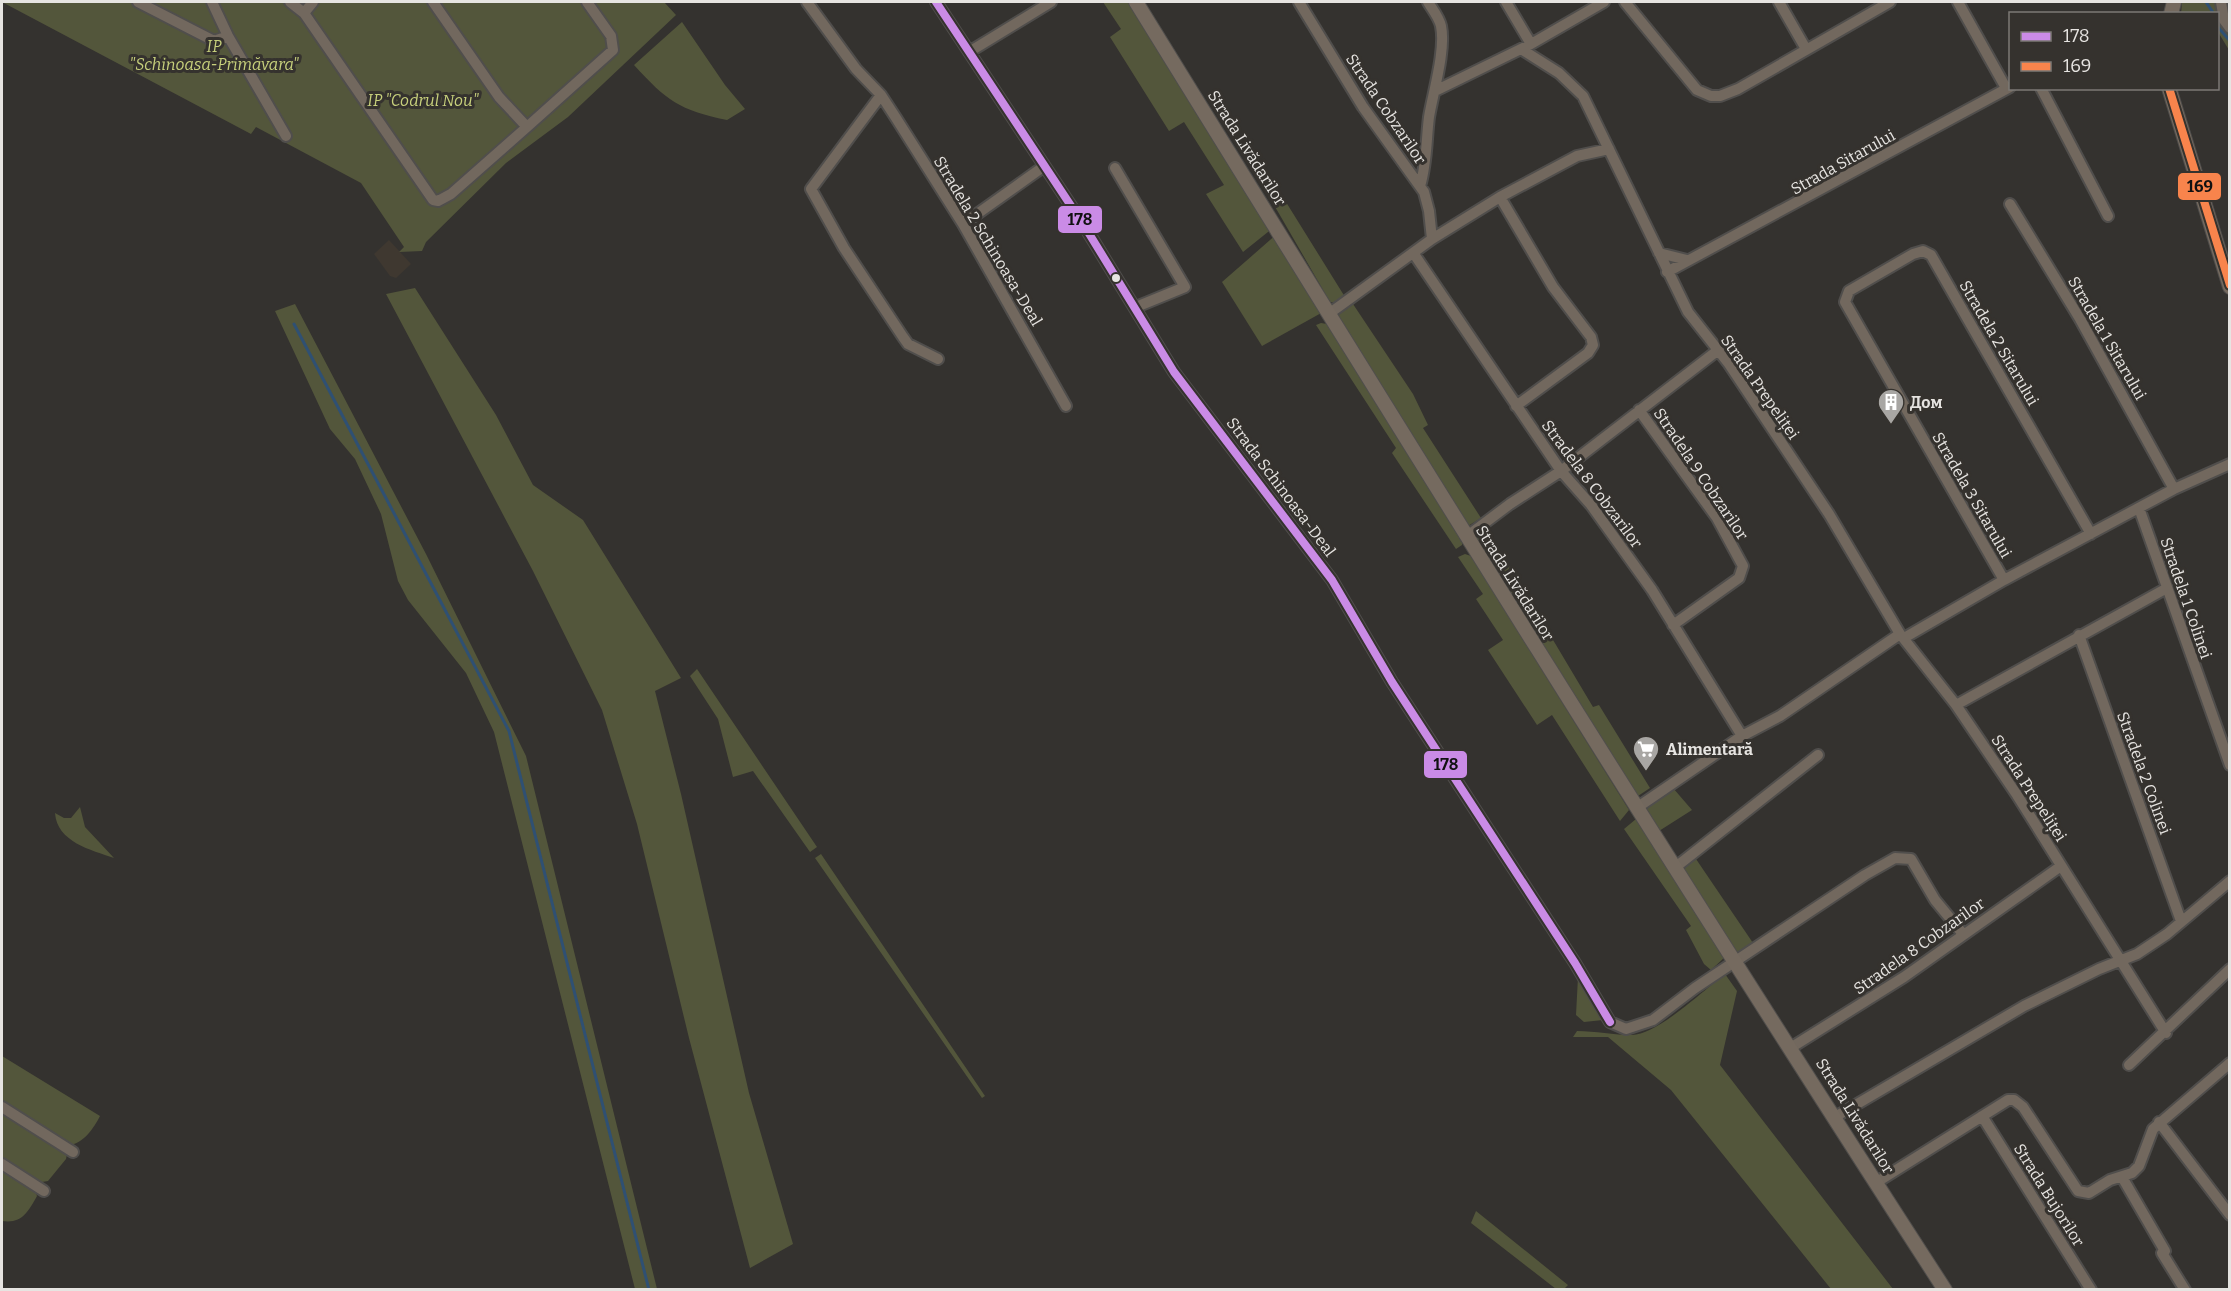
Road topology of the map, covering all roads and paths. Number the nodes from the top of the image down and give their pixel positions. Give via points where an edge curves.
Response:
1 (138, 2) edge
2 (212, 2) edge
3 (290, 2) edge
4 (313, 2) edge
5 (433, 2) edge
6 (587, 2) edge
7 (807, 2) edge
8 (936, 2) edge
9 (1051, 2) edge
10 (1136, 2) edge
11 (1299, 2) edge
12 (1428, 2) edge
13 (1506, 2) edge
14 (1605, 2) edge
15 (1625, 2) edge
16 (1779, 2) edge
17 (1958, 2) edge
18 (2221, 2) edge
19 (1885, 3) edge
20 (304, 14) junction
21 (2229, 28) edge
22 (228, 36) junction
23 (1526, 47) junction
24 (1806, 49) junction
25 (969, 52) junction
26 (2008, 88) edge
27 (1437, 90) junction
28 (2042, 90) edge
29 (2170, 90) edge
30 (881, 95) junction
31 (527, 127) junction
32 (286, 136) dead end
33 (1609, 149) junction
34 (1043, 167) junction
35 (1116, 168) dead end
36 (1420, 186) junction
37 (1500, 197) junction
38 (2010, 204) dead end
39 (2108, 216) dead end
40 (963, 224) junction
41 (1432, 239) junction
42 (1659, 253) junction
43 (1414, 254) junction
44 (1687, 260) junction
45 (1667, 272) junction
46 (2229, 287) edge
47 (1845, 298) joint
48 (1136, 308) junction
49 (1330, 313) junction
50 (1717, 351) junction
51 (938, 359) dead end
52 (1066, 406) dead end
53 (1516, 406) junction
54 (1639, 410) junction
55 (2229, 464) edge
56 (1561, 471) junction
57 (2174, 489) junction
58 (2139, 508) junction
59 (2091, 534) junction
60 (1466, 537) junction
61 (2004, 580) junction
62 (2167, 588) junction
63 (1673, 625) junction
64 (2079, 634) junction
65 (1902, 636) junction
66 (1956, 705) junction
67 (1742, 736) junction
68 (1818, 755) dead end
69 (2229, 765) edge
70 (1638, 807) junction
71 (1677, 866) junction
72 (2061, 866) junction
73 (2229, 881) edge
74 (2181, 921) junction
75 (1963, 934) junction
76 (2119, 961) junction
77 (1736, 962) junction
78 (2229, 969) edge
79 (2166, 1033) junction
80 (1792, 1047) junction
81 (2229, 1063) edge
82 (2129, 1065) dead end
83 (2, 1107) edge
84 (1982, 1116) junction
85 (1835, 1117) junction
86 (2159, 1122) junction
87 (73, 1152) dead end
88 (2, 1164) edge
89 (2122, 1177) junction
90 (1877, 1182) junction
91 (44, 1191) dead end
92 (2229, 1215) edge
93 (1945, 1290) edge
94 (2091, 1290) edge
95 (2185, 1290) edge

1 - 22 street via 214,41
2 - 22 street
3 - 20 street
4 - 20 street
5 - 31 street via 499,97
6 - 31 street via 611,36 613,50
7 - 30 street, Stradela 2 Schinoasa-Deal via 856,69
8 - 25 street, Strada Schinoasa-Deal
9 - 25 street
10 - 49 street, Strada Livădarilor
11 - 36 street, Strada Cobzarilor via 1363,106
12 - 27 street via 1441,27
13 - 23 street, Strada Prepeliței
14 - 23 street
15 - 24 street via 1698,90 1711,96 1738,89
16 - 24 street
17 - 26 street
18 - 21 street
19 - 24 street
20 - 31 street via 429,197 438,201 451,194
22 - 32 street
23 - 27 street
23 - 33 street, Strada Prepeliței via 1583,96
25 - 34 street, Strada Schinoasa-Deal
26 - 44 street, Strada Sitarului
27 - 36 street
28 - 39 street
29 - 46 street
30 - 40 street, Stradela 2 Schinoasa-Deal
30 - 51 street via 811,189 844,248 908,344
33 - 37 street via 1577,156
33 - 42 street, Strada Prepeliței
34 - 40 street
34 - 48 street, Strada Schinoasa-Deal
35 - 48 street via 1185,287
36 - 41 street, Strada Cobzarilor via 1429,211
37 - 41 street
37 - 53 street via 1553,287 1593,345 1588,353
38 - 57 street, Stradela 1 Sitarului via 2080,319
40 - 52 street, Stradela 2 Schinoasa-Deal
41 - 43 street
42 - 44 street
42 - 45 street, Strada Prepeliței
43 - 49 street
43 - 53 street, Stradela 8 Cobzarilor
44 - 45 street, Strada Sitarului
45 - 50 street, Strada Prepeliței via 1688,312
47 - 59 street, Stradela 2 Sitarului via 1849,291 1913,254 1923,251 1931,255
47 - 61 street, Stradela 3 Sitarului
48 - 77 street, Strada Schinoasa-Deal via 1174,372 1332,580 1392,682 1610,1022 1626,1029 1643,1025
49 - 60 street, Strada Livădarilor
50 - 54 street
50 - 65 street, Strada Prepeliței via 1829,514
53 - 56 street, Stradela 8 Cobzarilor
54 - 56 street
54 - 63 street, Stradela 9 Cobzarilor via 1717,519 1743,566 1739,578
55 - 57 street
56 - 60 street
56 - 63 street, Stradela 8 Cobzarilor via 1592,505
57 - 58 street
58 - 59 street
58 - 62 street, Stradela 1 Colinei
59 - 61 street
60 - 70 street, Strada Livădarilor
61 - 65 street
62 - 64 street
62 - 69 street, Stradela 1 Colinei
63 - 67 street, Stradela 8 Cobzarilor
64 - 66 street
64 - 74 street, Stradela 2 Colinei
65 - 66 street, Strada Prepeliței
65 - 67 street via 1780,716
66 - 72 street, Strada Prepeliței
67 - 70 street
68 - 71 street
70 - 71 street, Strada Livădarilor
71 - 77 street, Strada Livădarilor
72 - 75 street, Stradela 8 Cobzarilor
72 - 76 street, Strada Prepeliței
73 - 74 street
74 - 76 street via 2137,954
75 - 77 street via 1935,900 1911,859 1902,857 1864,875
75 - 80 street, Stradela 8 Cobzarilor via 1904,977
76 - 79 street, Strada Prepeliței
76 - 85 street via 2024,1006
77 - 80 street, Strada Livădarilor
78 - 79 street
79 - 82 street
80 - 85 street, Strada Livădarilor
81 - 86 street
83 - 87 street
84 - 89 street via 2008,1100 2020,1103 2083,1194
84 - 90 street
84 - 94 street, Strada Bujorilor
85 - 90 street, Strada Livădarilor
86 - 89 street via 2149,1135 2139,1166
86 - 92 street
88 - 91 street
89 - 95 street
90 - 93 street, Strada Livădarilor

